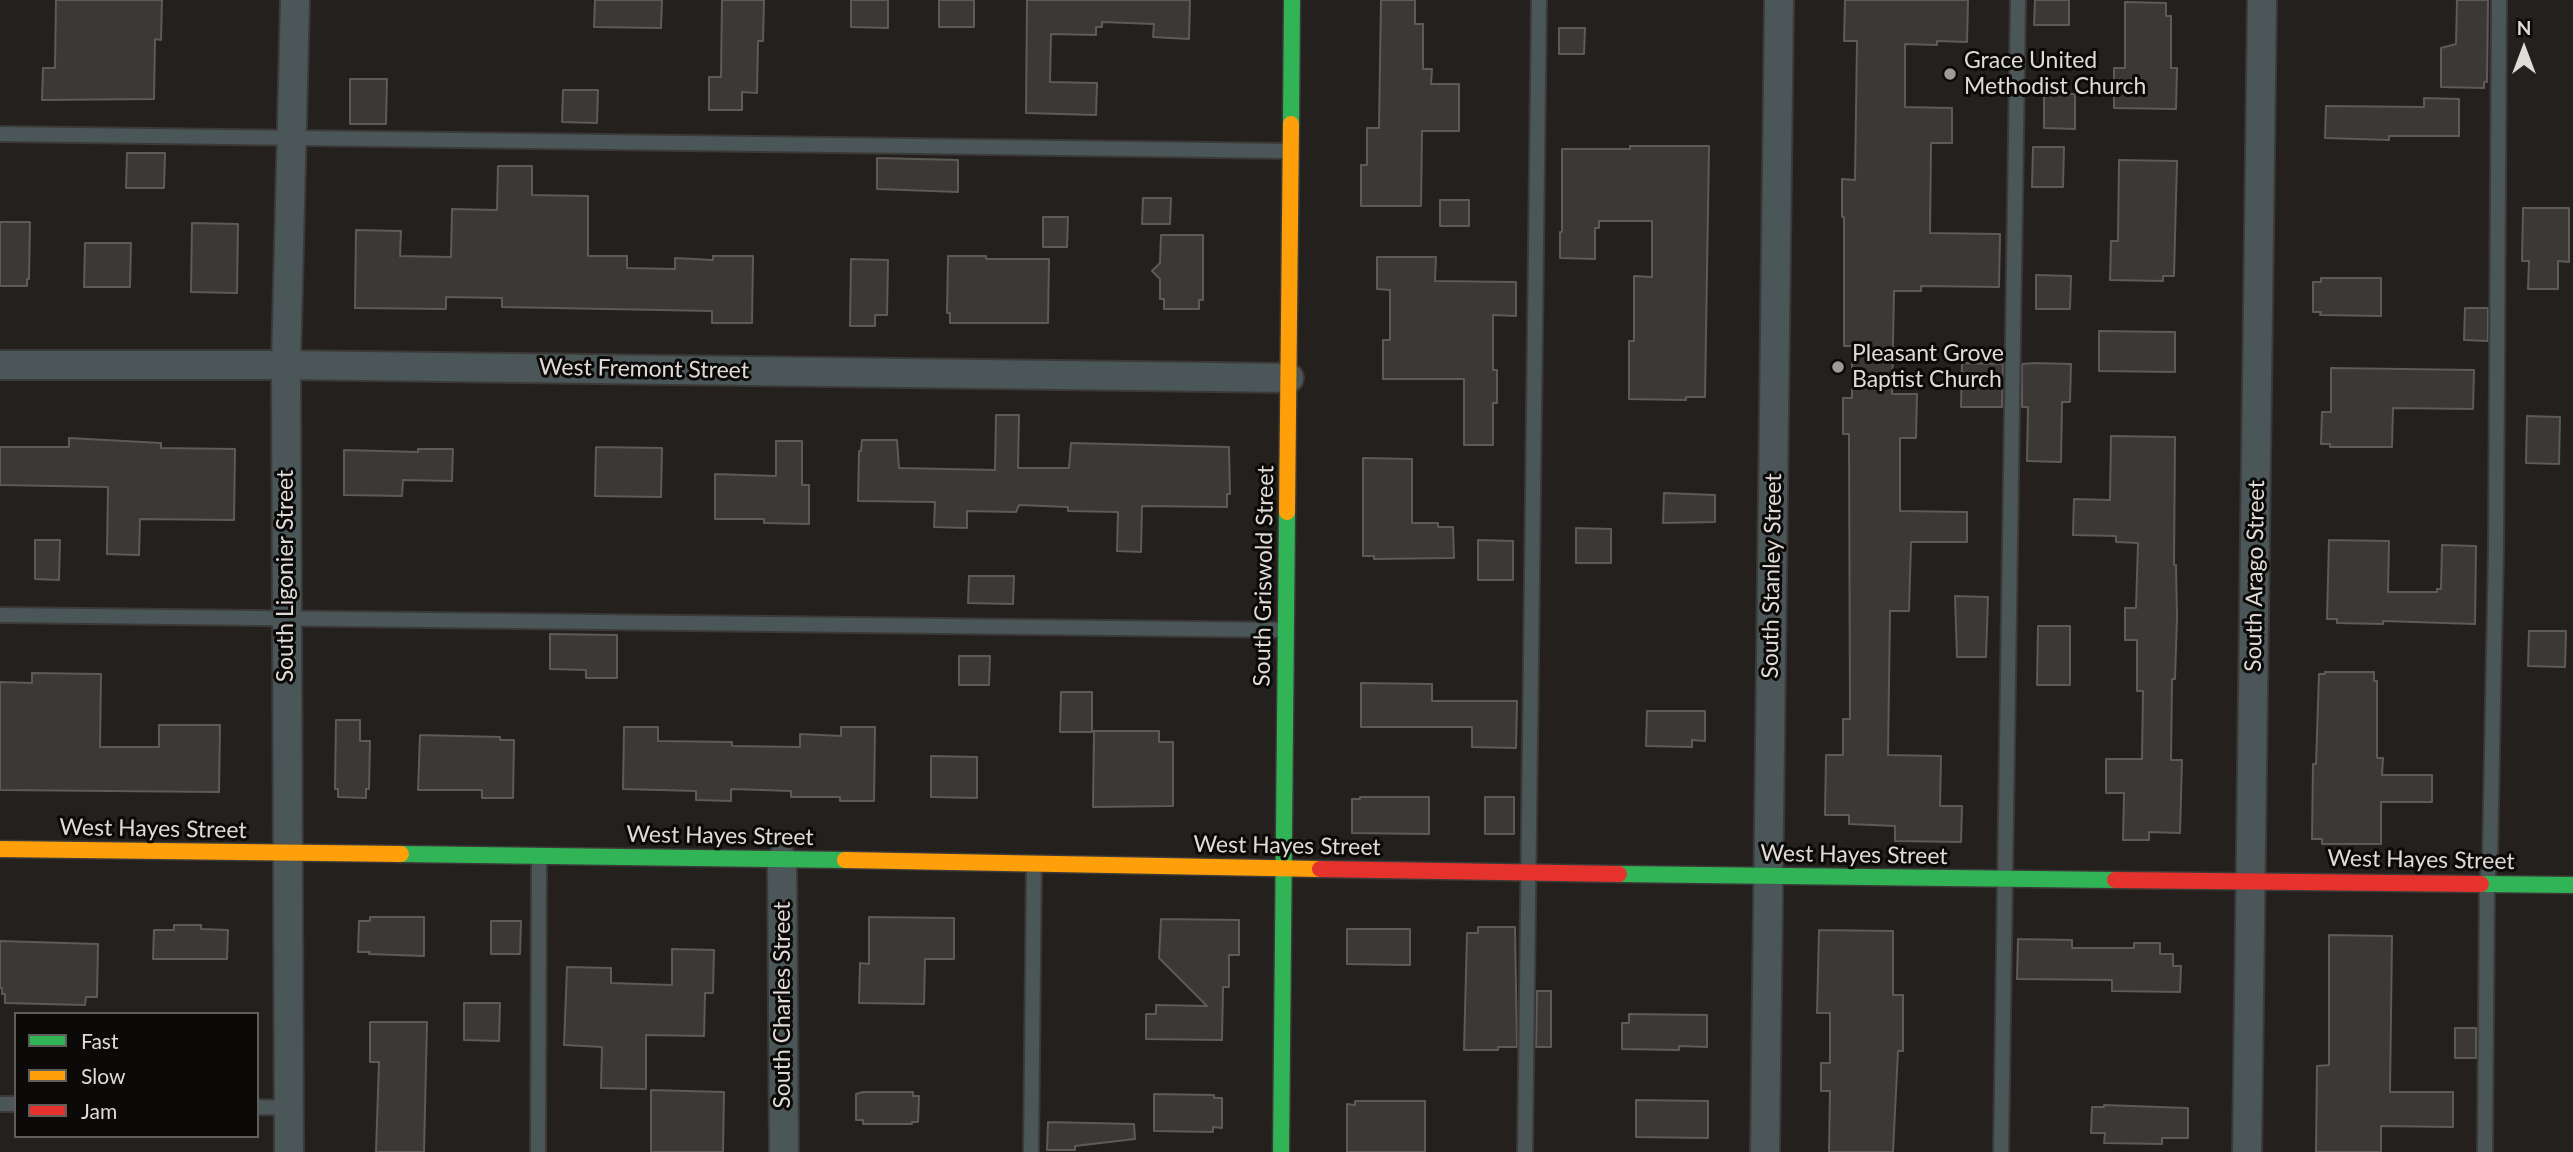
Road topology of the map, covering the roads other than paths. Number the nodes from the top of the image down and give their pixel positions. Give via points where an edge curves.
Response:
1 (296, 0) edge
2 (1292, 0) edge
3 (1539, 0) edge
4 (1779, 0) edge
5 (2018, 0) edge
6 (2262, 0) edge
7 (2499, 0) edge
8 (0, 134) edge
9 (292, 137) junction
10 (1291, 151) junction
11 (0, 365) edge
12 (286, 365) junction
13 (1289, 377) junction
14 (0, 615) edge
15 (286, 618) junction
16 (1286, 630) junction
17 (0, 849) edge
18 (286, 853) junction
19 (539, 856) junction
20 (782, 859) junction
21 (1034, 864) junction
22 (1283, 869) junction
23 (1528, 873) junction
24 (1769, 877) junction
25 (2004, 879) junction
26 (2252, 880) junction
27 (2487, 883) junction
28 (2573, 885) edge
29 (259, 1107) edge
30 (288, 1108) junction
31 (289, 1152) edge
32 (538, 1152) edge
33 (784, 1152) edge
34 (1031, 1152) edge
35 (1281, 1152) edge
36 (1525, 1152) edge
37 (1765, 1152) edge
38 (2001, 1152) edge
39 (2247, 1152) edge
40 (2486, 1152) edge

1 - 9 street, South Ligonier Street
2 - 10 street, South Griswold Street
3 - 23 lane
4 - 24 street, South Stanley Street
5 - 25 lane
6 - 26 street, South Arago Street
7 - 27 lane via 2496,577
8 - 9 lane
9 - 10 lane
9 - 12 street, South Ligonier Street
10 - 13 street, South Griswold Street
11 - 12 street, West Fremont Street
12 - 13 street, West Fremont Street
12 - 15 street, South Ligonier Street
13 - 16 street, South Griswold Street
14 - 15 lane
15 - 16 lane
15 - 18 street, South Ligonier Street
16 - 22 street, South Griswold Street
17 - 18 street, West Hayes Street
18 - 19 street, West Hayes Street
18 - 30 street, South Ligonier Street
19 - 20 street, West Hayes Street
19 - 32 lane
20 - 21 street, West Hayes Street
20 - 33 street, South Charles Street
21 - 22 street, West Hayes Street
21 - 34 lane
22 - 23 street, West Hayes Street
22 - 35 street, South Griswold Street
23 - 24 street, West Hayes Street
23 - 36 lane
24 - 25 street, West Hayes Street
24 - 37 street, South Stanley Street
25 - 26 street, West Hayes Street
25 - 38 lane
26 - 27 street, West Hayes Street
26 - 39 street, South Arago Street
27 - 28 street, West Hayes Street
27 - 40 lane
29 - 30 lane
30 - 31 street, South Ligonier Street

